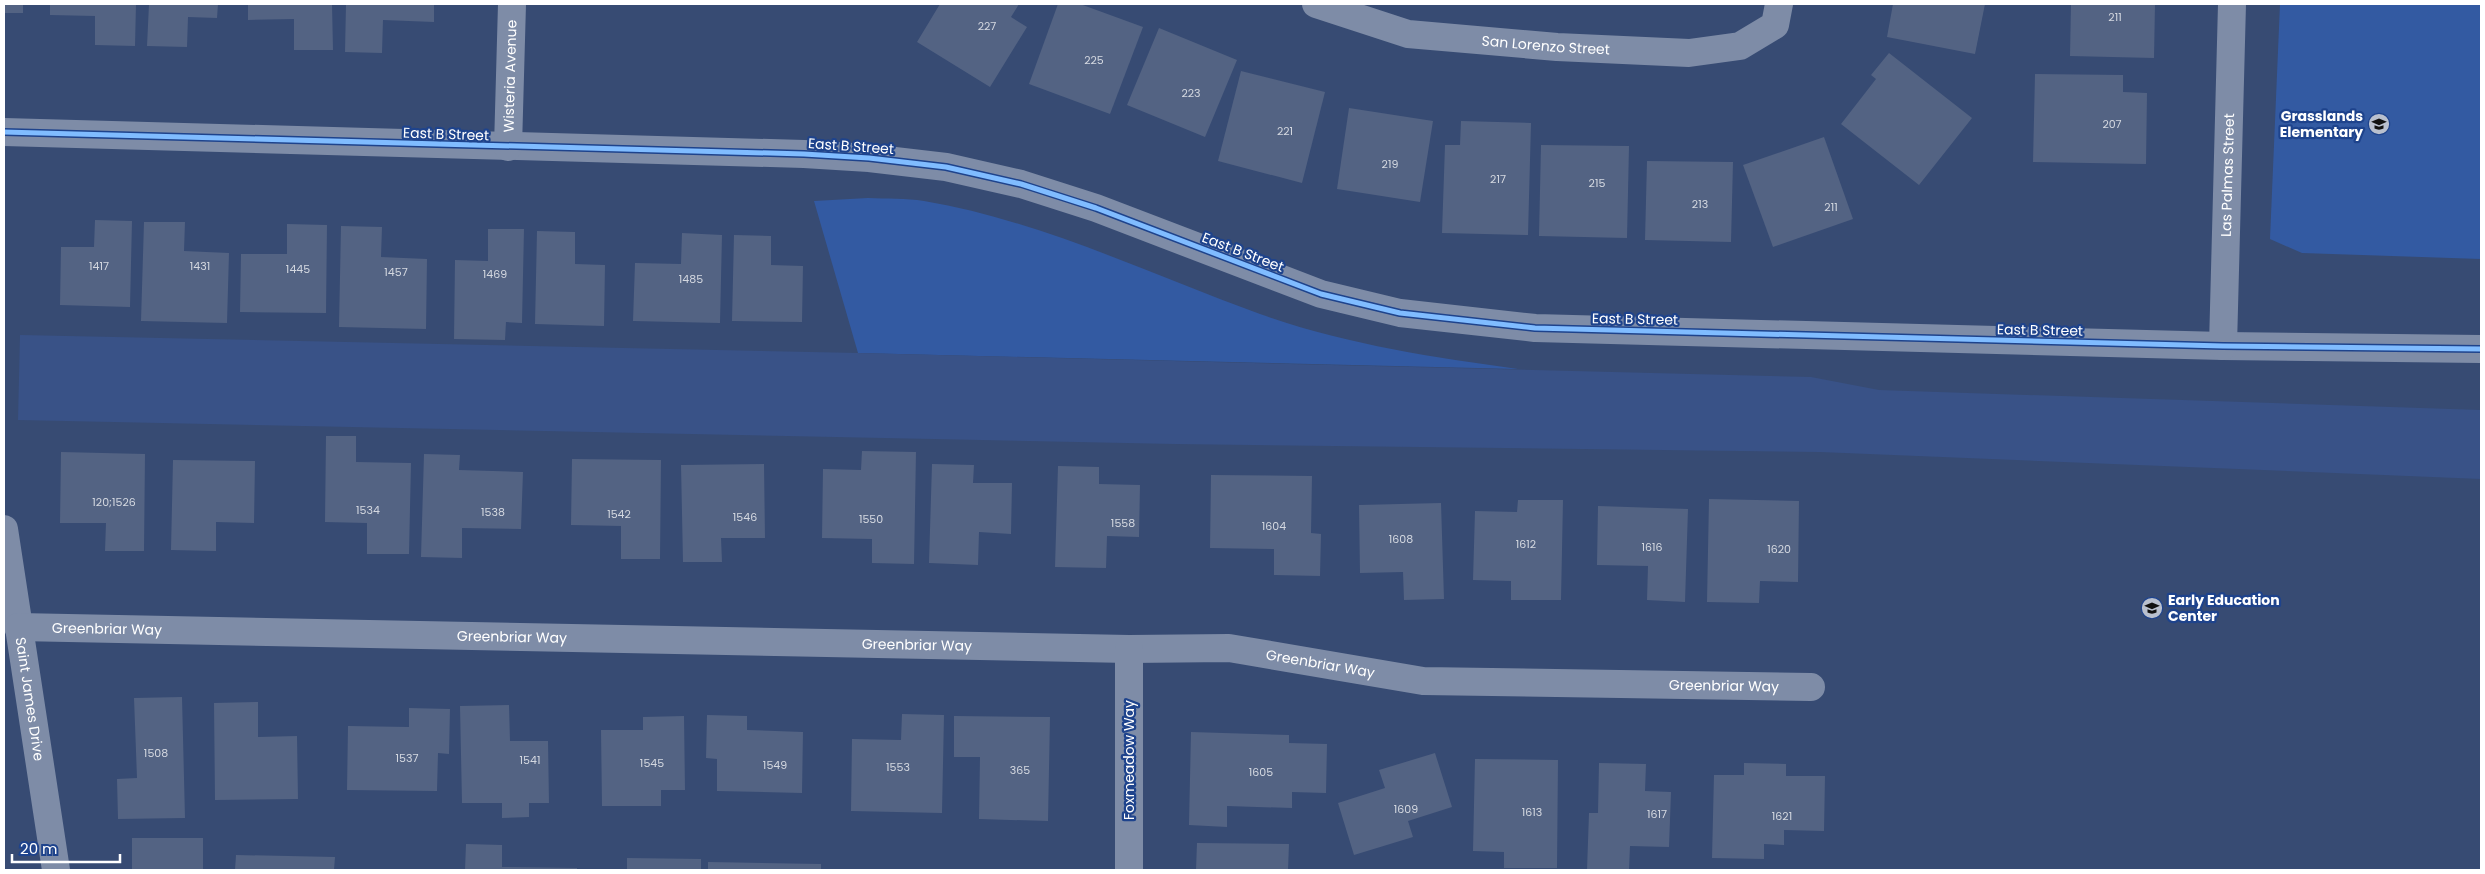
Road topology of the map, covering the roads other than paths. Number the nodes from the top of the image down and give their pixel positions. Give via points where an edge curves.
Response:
1 (512, 4) edge
2 (1316, 4) edge
3 (2232, 4) edge
4 (1777, 14) edge
5 (4, 132) edge
6 (508, 147) junction
7 (2223, 346) junction
8 (2481, 349) edge
9 (4, 528) edge
10 (18, 627) junction
11 (1129, 649) junction
12 (1811, 687) dead end
13 (56, 870) edge
14 (1129, 870) edge

1 - 6 street, Wisteria Avenue
2 - 4 street, San Lorenzo Street via 1408,34 1556,47 1689,53 1740,46
3 - 7 street, Las Palmas Street
5 - 6 street, East B Street
6 - 7 street, East B Street via 804,154 946,167 1021,184 1096,208 1321,294 1400,313 1535,328
7 - 8 street, East B Street
9 - 10 street, Saint James Drive
10 - 11 street, Greenbriar Way
10 - 13 street, Saint James Drive
11 - 12 street, Greenbriar Way via 1229,648 1423,681
11 - 14 street, Foxmeadow Way

